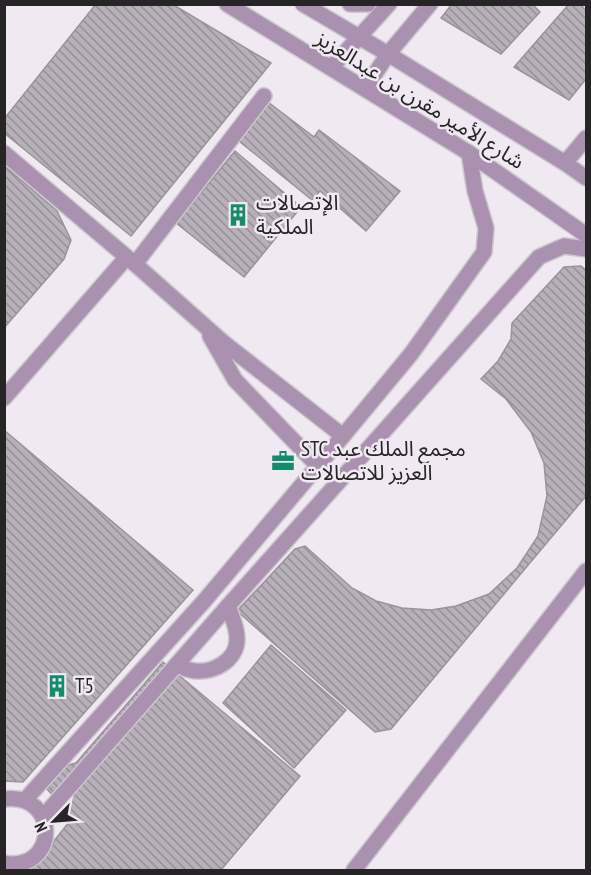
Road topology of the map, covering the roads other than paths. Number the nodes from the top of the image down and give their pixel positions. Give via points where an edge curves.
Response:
1 (227, 4) edge
2 (303, 4) edge
3 (350, 4) edge
4 (368, 4) edge
5 (389, 4) edge
6 (430, 4) edge
7 (358, 38) junction
8 (388, 54) junction
9 (332, 68) junction
10 (365, 88) junction
11 (264, 96) dead end
12 (586, 138) edge
13 (4, 153) edge
14 (469, 153) junction
15 (565, 162) junction
16 (586, 178) edge
17 (586, 235) edge
18 (586, 249) edge
19 (130, 261) junction
20 (206, 328) junction
21 (4, 398) edge
22 (343, 436) junction
23 (318, 466) junction
24 (586, 571) edge
25 (228, 606) junction
26 (177, 664) junction
27 (4, 799) edge
28 (25, 800) junction
29 (43, 817) junction
30 (4, 863) edge
31 (354, 870) edge

1 - 9 street, شارع الأمير مقرن بن عبدالعزيز
2 - 7 street, شارع الأمير مقرن بن عبدالعزيز
3 - 4 street
5 - 7 street
6 - 8 street
7 - 8 street, شارع الأمير مقرن بن عبدالعزيز
7 - 9 street
8 - 10 street
8 - 15 street, شارع الأمير مقرن بن عبدالعزيز
9 - 10 street, شارع الأمير مقرن بن عبدالعزيز
10 - 14 street, شارع الأمير مقرن بن عبدالعزيز
11 - 19 street
12 - 15 street
13 - 19 street
14 - 17 street, شارع الأمير مقرن بن عبدالعزيز
14 - 22 street via 486,228 484,252 411,354
15 - 16 street, شارع الأمير مقرن بن عبدالعزيز
18 - 25 street via 564,246 540,257
19 - 20 street
19 - 21 street
20 - 22 street
20 - 23 street via 235,380
22 - 23 street
23 - 28 street via 205,600
24 - 31 street
25 - 26 street
25 - 26 street via 237,639 236,651 227,662 203,671
26 - 29 street
27 - 28 street
28 - 29 street
29 - 30 street via 45,839 34,858 24,863

